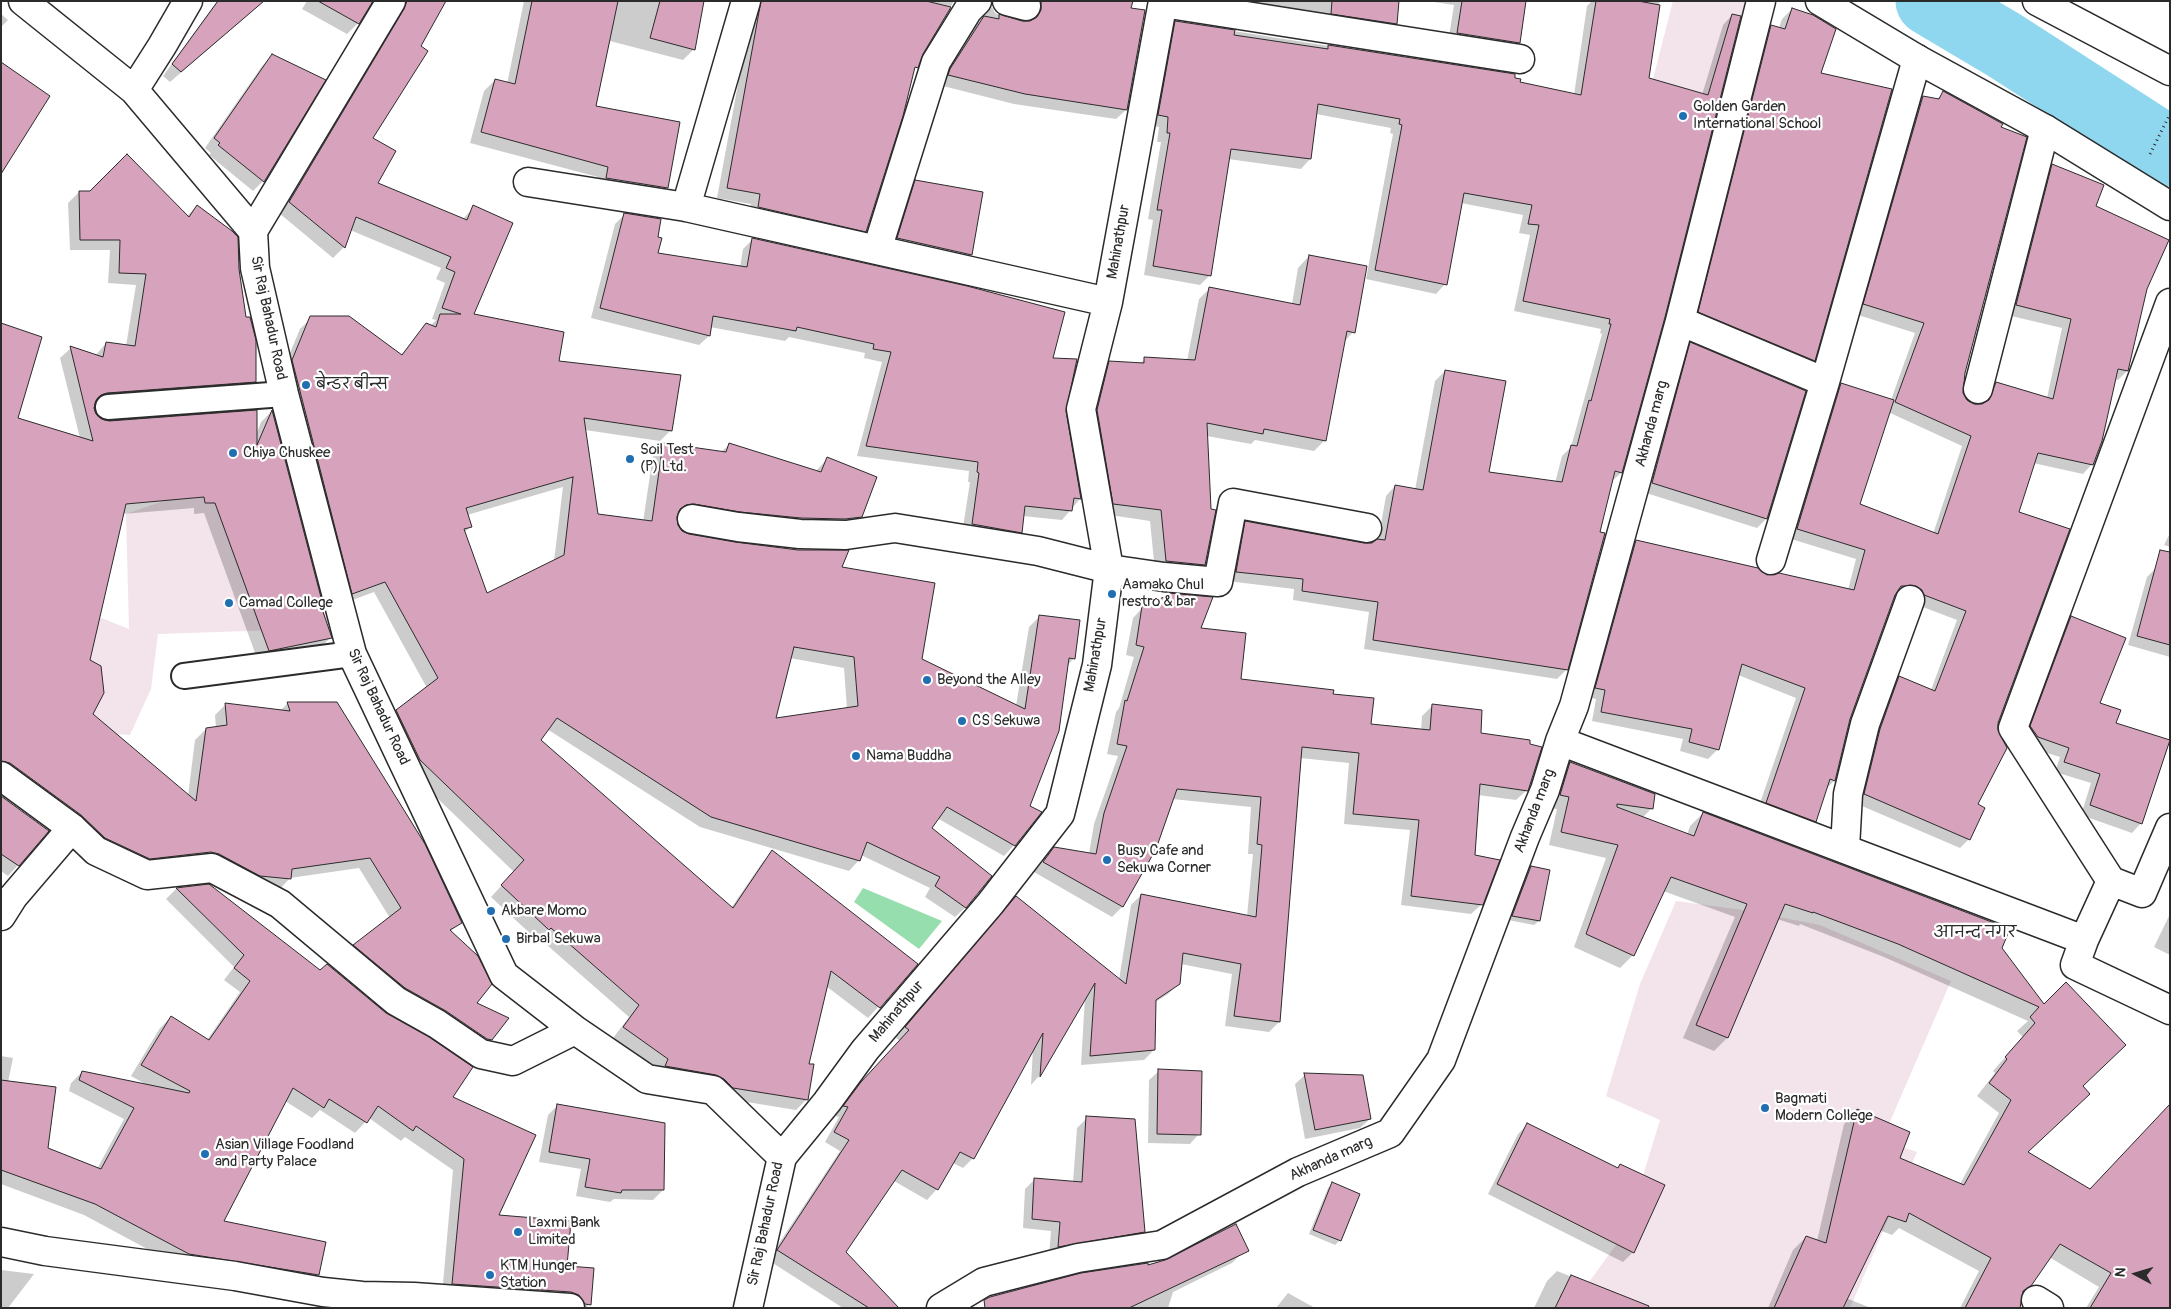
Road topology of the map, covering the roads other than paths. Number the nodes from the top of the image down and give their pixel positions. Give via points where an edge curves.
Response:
1 (23, 1) edge
2 (188, 1) edge
3 (391, 1) edge
4 (746, 1) edge
5 (977, 1) edge
6 (1761, 1) edge
7 (1820, 1) edge
8 (2037, 1) edge
9 (1163, 2) edge
10 (1520, 59) dead end
11 (1917, 59) junction
12 (2170, 71) edge
13 (134, 90) junction
14 (2045, 129) junction
15 (528, 182) dead end
16 (2170, 206) edge
17 (686, 207) junction
18 (253, 231) junction
19 (877, 250) junction
20 (1108, 302) junction
21 (2170, 303) edge
22 (1680, 321) junction
23 (1825, 382) junction
24 (1978, 389) dead end
25 (284, 394) junction
26 (108, 407) dead end
27 (692, 519) dead end
28 (1367, 528) dead end
29 (1771, 560) dead end
30 (1109, 569) junction
31 (1910, 600) dead end
32 (352, 654) junction
33 (184, 676) dead end
34 (1560, 741) junction
35 (1, 776) edge
36 (72, 828) junction
37 (2170, 828) edge
38 (1845, 848) junction
39 (2111, 881) junction
40 (1, 916) edge
41 (2084, 940) junction
42 (2170, 1010) edge
43 (575, 1030) junction
44 (782, 1157) junction
45 (1, 1242) edge
46 (570, 1308) edge
47 (748, 1308) edge
48 (941, 1308) edge

1 - 13 street
2 - 13 street
3 - 18 street
4 - 17 street
5 - 19 street via 936,62
6 - 22 street, Akhanda marg
7 - 11 street
8 - 12 street
9 - 10 street
9 - 20 street, Mahinathpur
11 - 14 street
11 - 23 street
13 - 18 street
14 - 16 street
14 - 24 street
15 - 17 street
17 - 19 street
18 - 25 street, Sir Raj Bahadur Road via 255,268
19 - 20 street
20 - 30 street, Mahinathpur via 1081,409
21 - 39 street via 2013,728
22 - 23 street
22 - 34 street, Akhanda marg via 1574,706
23 - 29 street
25 - 26 lane
25 - 32 street, Sir Raj Bahadur Road
27 - 30 street via 800,534 846,535 896,528 1038,551
28 - 30 street via 1232,502 1218,582
30 - 44 street, Mahinathpur via 1096,665 1060,814 990,904 865,1050 828,1102
31 - 38 street via 1865,724 1848,794
32 - 33 lane
32 - 43 street, Sir Raj Bahadur Road via 504,975
34 - 38 street
34 - 48 street, Akhanda marg via 1545,790 1440,1060 1390,1133 1298,1172 1162,1245 1078,1258 984,1282
35 - 36 street
36 - 40 street via 13,897
36 - 43 street via 96,851 147,876 212,868 280,904 396,1001 481,1054 513,1061
37 - 39 street via 2142,893
38 - 41 street
39 - 41 street
41 - 42 street via 2075,965
43 - 44 street, Sir Raj Bahadur Road via 647,1079 713,1090
44 - 47 street, Sir Raj Bahadur Road
45 - 46 street via 323,1292

